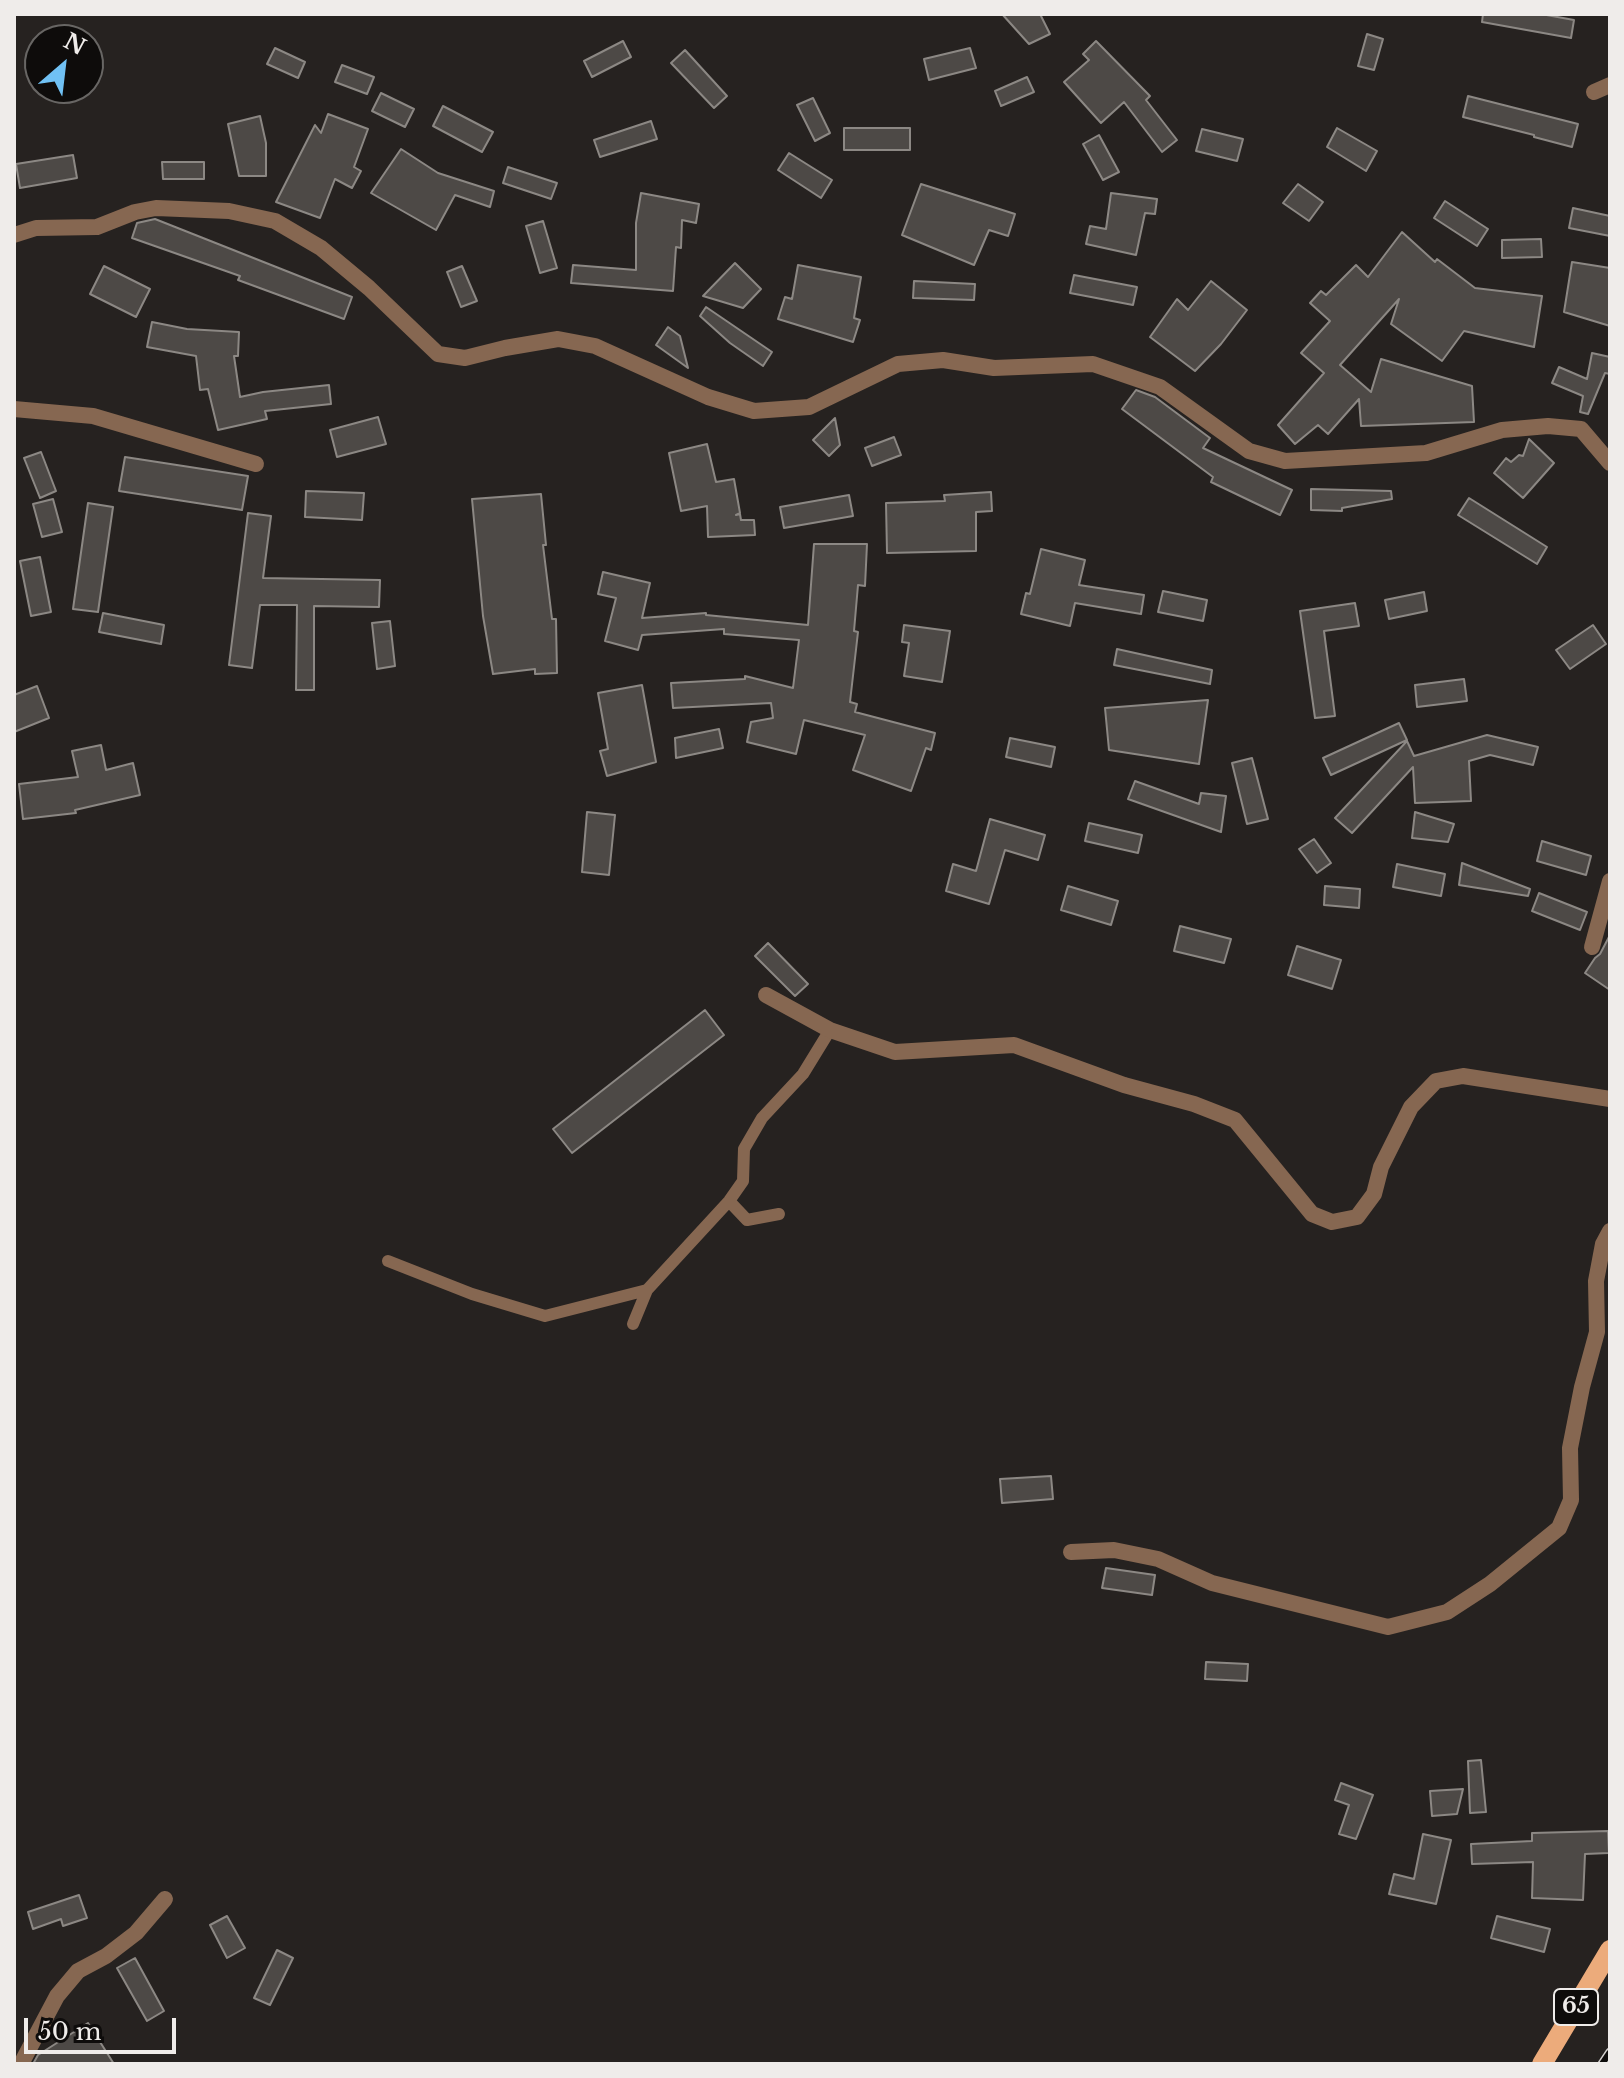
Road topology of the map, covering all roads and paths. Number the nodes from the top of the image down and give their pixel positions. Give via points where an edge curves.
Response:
1 (1610, 85) edge
2 (1594, 92) dead end
3 (14, 235) edge
4 (14, 409) edge
5 (1610, 463) edge
6 (256, 464) dead end
7 (1610, 881) edge
8 (1592, 947) dead end
9 (766, 995) dead end
10 (830, 1030) junction
11 (1610, 1099) edge
12 (729, 1201) junction
13 (779, 1214) dead end
14 (1610, 1231) edge
15 (388, 1261) dead end
16 (647, 1290) junction
17 (633, 1324) dead end
18 (1071, 1552) dead end
19 (165, 1899) dead end
20 (1610, 1950) edge
21 (21, 2064) edge
22 (1542, 2064) edge

1 - 2 street
3 - 5 street via 36,228 97,227 156,208 229,211 275,221 321,248 438,354 465,358 558,339 595,346 708,397 754,411 809,407 898,364 1093,364 1160,387 1249,451 1285,461 1426,453 1502,430 1548,426 1581,429
4 - 6 street via 93,416
7 - 8 street
9 - 10 street
10 - 11 street via 895,1052 1014,1045 1194,1104 1235,1120 1312,1214 1332,1222 1357,1217 1374,1194 1381,1167 1411,1107 1436,1081 1463,1076
10 - 12 lane via 803,1074 762,1118 744,1149 743,1181
12 - 13 lane via 747,1220
12 - 16 lane
14 - 18 street via 1596,1281 1597,1332 1570,1448 1571,1500 1559,1528 1447,1612 1388,1627 1212,1583 1158,1559 1114,1550
15 - 16 lane via 545,1316
16 - 17 lane
19 - 21 street via 136,1933 78,1971 57,1996
20 - 22 main road, 65

